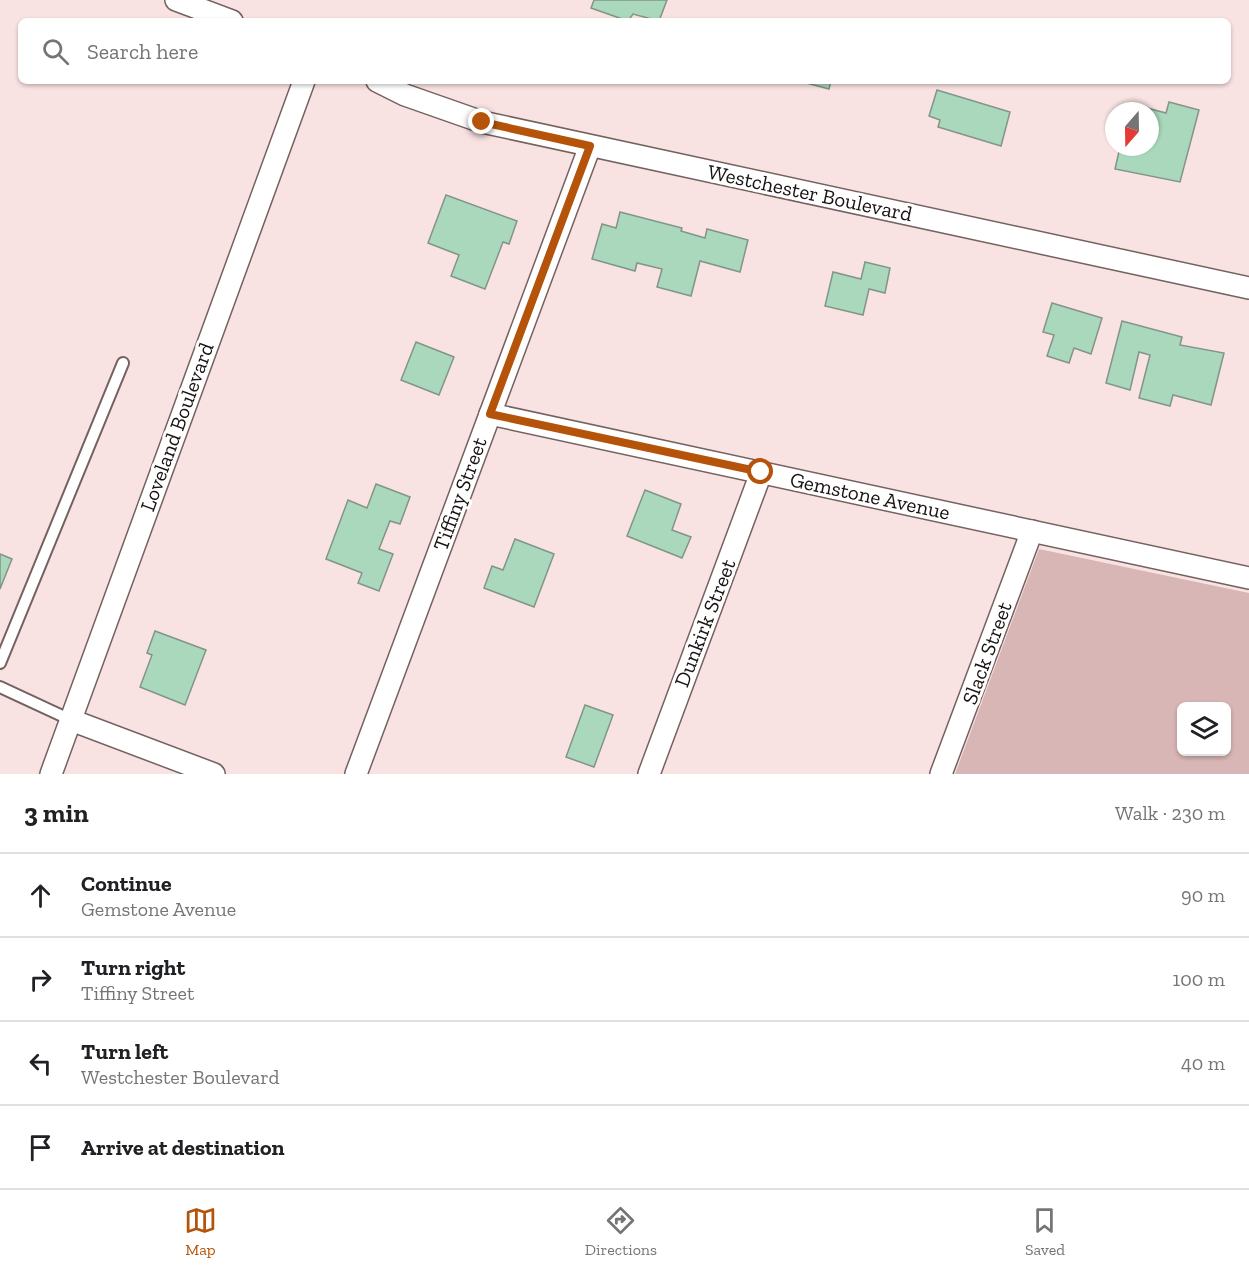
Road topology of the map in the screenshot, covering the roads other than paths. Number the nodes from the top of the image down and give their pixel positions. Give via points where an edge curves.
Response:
1 (176, 0) edge
2 (224, 18) edge
3 (303, 84) edge
4 (383, 84) edge
5 (590, 146) junction
6 (1249, 288) edge
7 (123, 363) dead end
8 (490, 414) junction
9 (761, 472) junction
10 (1032, 531) junction
11 (1249, 578) edge
12 (0, 663) edge
13 (0, 687) edge
14 (71, 720) junction
15 (51, 774) edge
16 (214, 774) edge
17 (356, 774) edge
18 (649, 774) edge
19 (941, 774) edge

1 - 2 street
3 - 14 street, Loveland Boulevard
4 - 5 street, Westchester Boulevard via 455,115
5 - 6 street, Westchester Boulevard
5 - 8 street, Tiffiny Street
7 - 12 lane
8 - 9 street, Gemstone Avenue
8 - 17 street, Tiffiny Street
9 - 10 street, Gemstone Avenue
9 - 18 street, Dunkirk Street
10 - 11 street, Gemstone Avenue
10 - 19 street, Slack Street
13 - 14 lane
14 - 15 street, Loveland Boulevard
14 - 16 street

